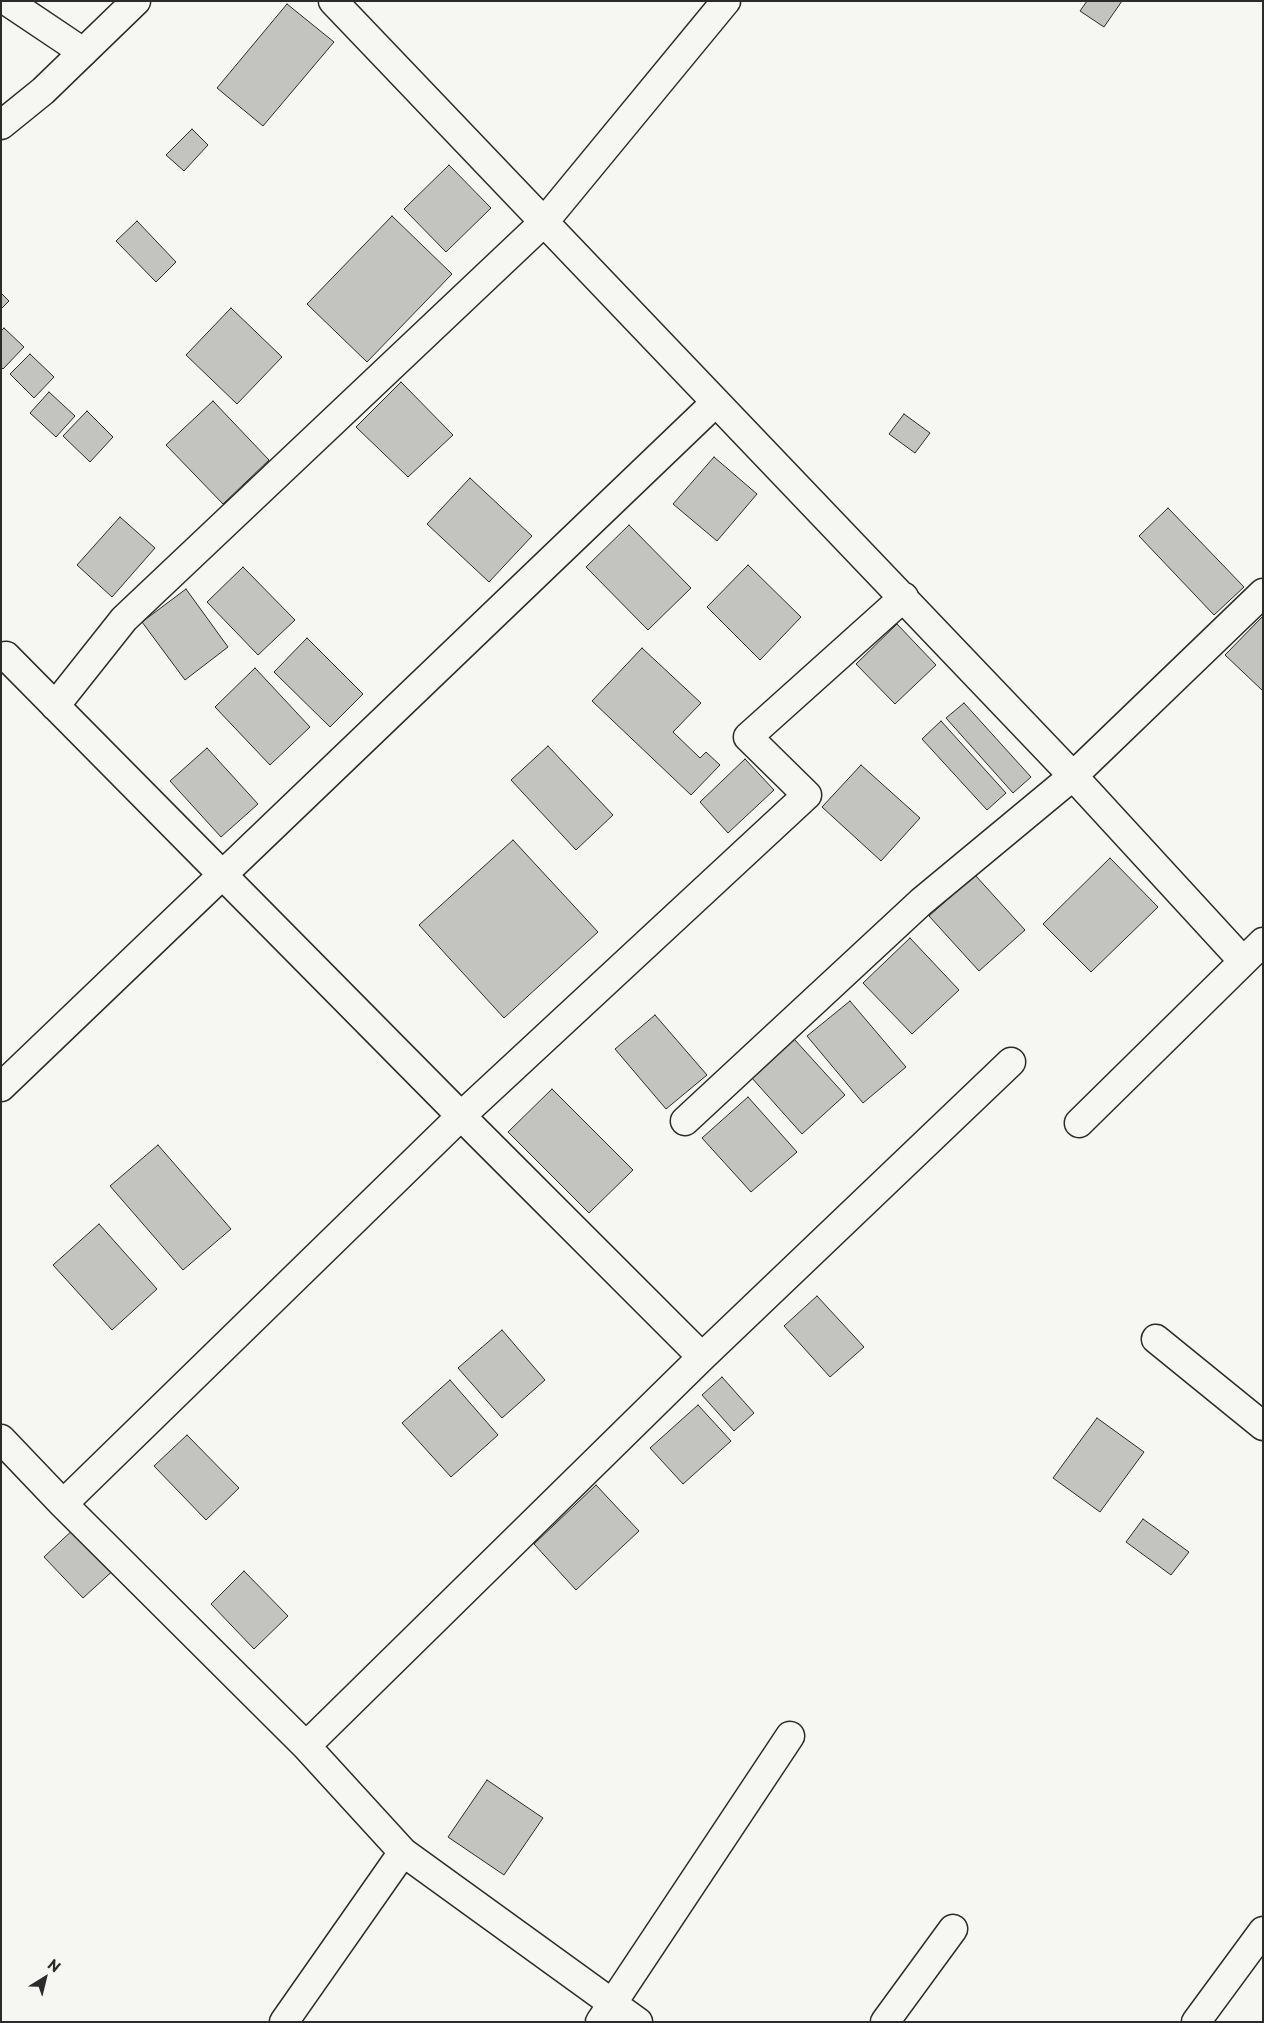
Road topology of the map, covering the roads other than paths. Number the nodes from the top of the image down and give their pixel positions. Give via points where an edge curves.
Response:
1 (7, 1) edge
2 (136, 1) edge
3 (333, 1) edge
4 (726, 1) edge
5 (82, 52) junction
6 (1, 125) edge
7 (544, 222) junction
8 (716, 402) junction
9 (1263, 593) edge
10 (904, 597) junction
11 (6, 656) dead end
12 (55, 706) junction
13 (1073, 776) junction
14 (222, 875) junction
15 (1263, 942) edge
16 (1243, 961) junction
17 (1011, 1062) dead end
18 (1, 1087) edge
19 (461, 1116) junction
20 (684, 1120) dead end
21 (1079, 1123) dead end
22 (1156, 1340) dead end
23 (702, 1357) junction
24 (1263, 1426) edge
25 (1, 1439) edge
26 (63, 1504) junction
27 (790, 1736) dead end
28 (306, 1746) junction
29 (403, 1852) junction
30 (953, 1929) dead end
31 (1263, 1930) edge
32 (607, 2013) edge
33 (284, 2022) edge
34 (638, 2022) edge
35 (884, 2022) edge
36 (1196, 2022) edge

1 - 5 street
2 - 5 street
3 - 7 street
4 - 7 street
5 - 6 street via 43,91
7 - 8 street
7 - 12 street via 124,619
8 - 10 street
8 - 14 street
9 - 13 street
10 - 13 street
10 - 19 street via 748,737 807,795
11 - 12 street
12 - 14 street
13 - 16 street
13 - 20 street via 921,902
14 - 18 street
14 - 19 street
15 - 16 street
16 - 21 street
17 - 23 street
19 - 23 street
19 - 26 street
22 - 24 street
23 - 28 street
25 - 26 street
26 - 28 street
27 - 32 street
28 - 29 street
29 - 32 street
29 - 33 street
30 - 35 street
31 - 36 street
32 - 34 street

